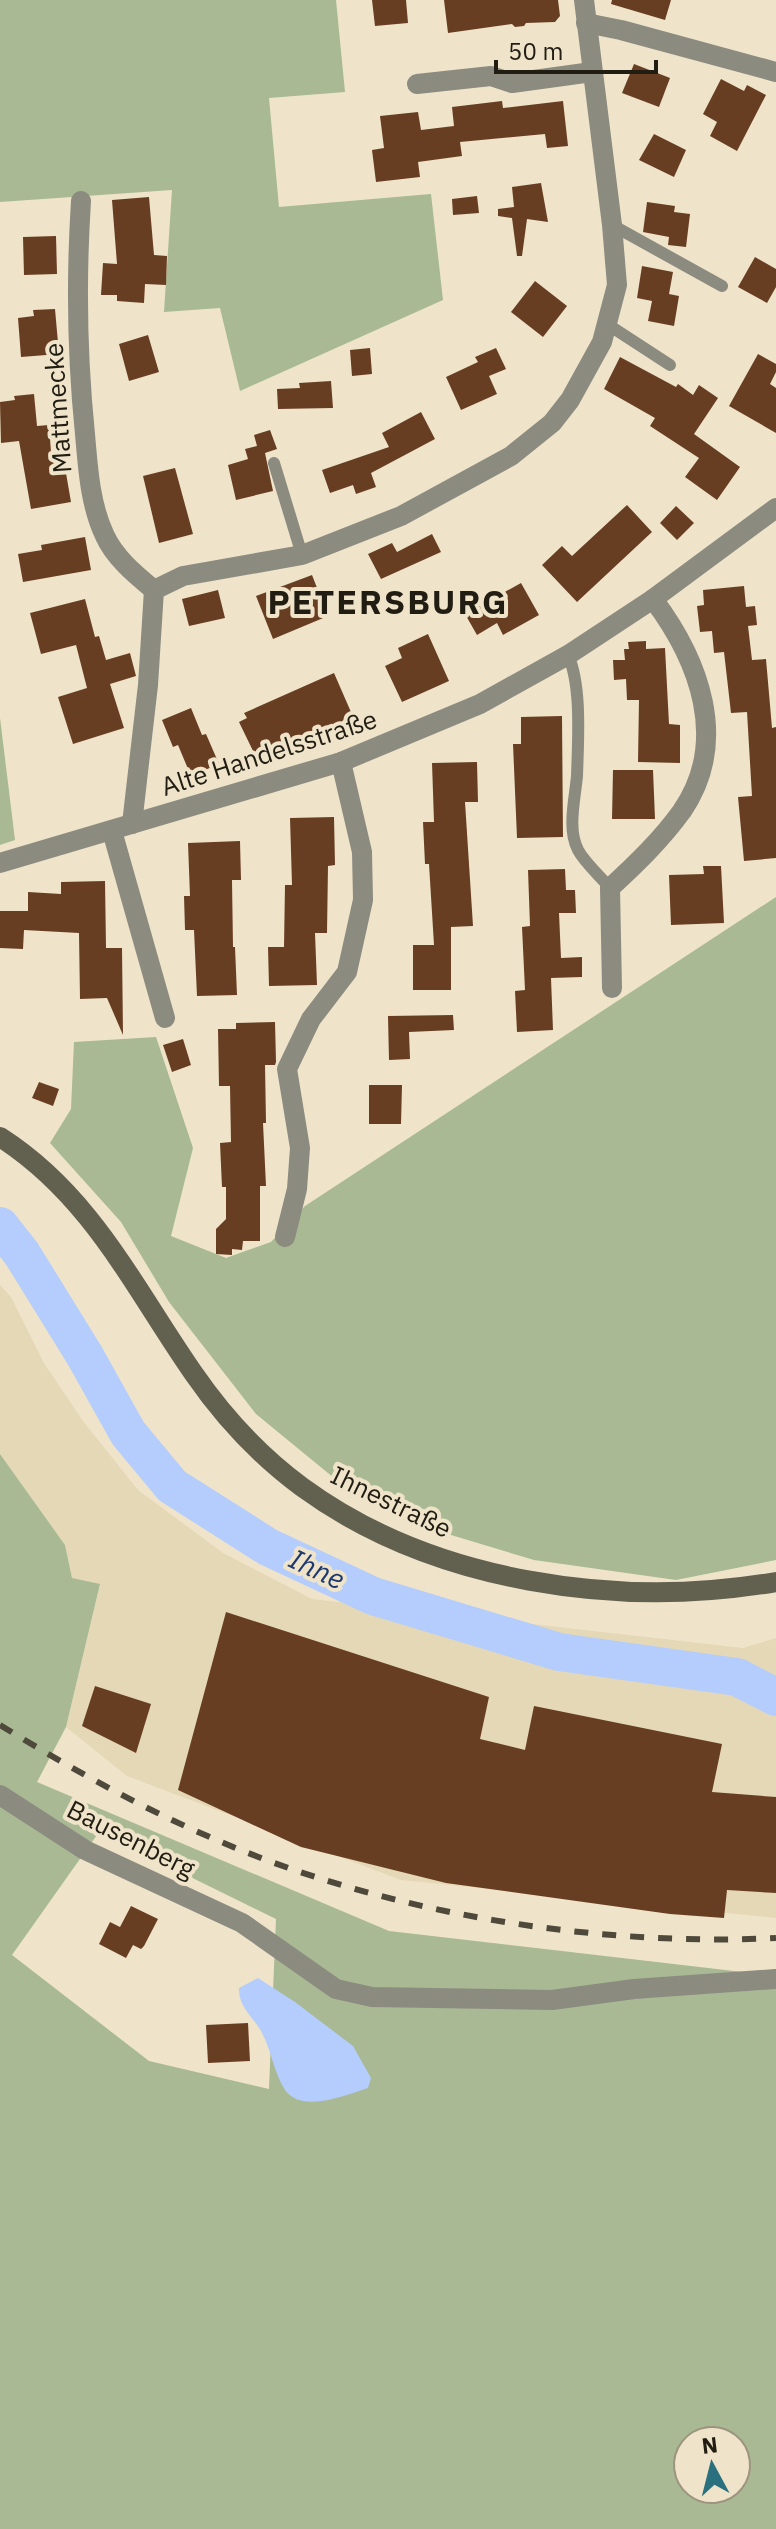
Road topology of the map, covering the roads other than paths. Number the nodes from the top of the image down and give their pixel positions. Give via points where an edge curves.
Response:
1 (584, 0) edge
2 (586, 23) junction
3 (592, 72) junction
4 (776, 72) edge
5 (417, 84) dead end
6 (81, 201) dead end
7 (612, 225) junction
8 (722, 286) dead end
9 (607, 324) junction
10 (670, 365) dead end
11 (274, 463) dead end
12 (776, 508) edge
13 (302, 555) junction
14 (154, 590) junction
15 (653, 599) junction
16 (568, 655) junction
17 (341, 762) junction
18 (132, 824) junction
19 (112, 831) junction
20 (0, 863) edge
21 (610, 888) junction
22 (612, 988) dead end
23 (165, 1018) dead end
24 (0, 1137) edge
25 (285, 1237) dead end
26 (776, 1582) edge
27 (0, 1795) edge
28 (776, 1979) edge

1 - 2 street
2 - 3 street
2 - 4 street
3 - 5 street via 512,83 491,76
3 - 7 street
6 - 14 street, Mattmecke via 78,347 89,483 105,537
7 - 8 lane
7 - 9 street via 617,285
9 - 10 lane
9 - 13 street via 570,400 552,423 511,456 401,516
11 - 13 lane
12 - 15 street, Alte Handelsstraße
13 - 14 street via 183,576
14 - 18 street
15 - 16 street, Alte Handelsstraße
15 - 21 street via 693,666 707,734 701,771 683,808 651,850
16 - 17 street, Alte Handelsstraße via 480,704
16 - 21 lane via 575,671 576,699 572,830 578,849
17 - 18 street, Alte Handelsstraße
17 - 25 street via 362,852 363,900 347,972 311,1019 287,1069 300,1148
18 - 19 street, Alte Handelsstraße
19 - 20 street, Alte Handelsstraße
19 - 23 street
21 - 22 street
24 - 26 main road, Ihnestraße via 92,1221 228,1418 302,1488 357,1521 474,1568 536,1582 663,1594
27 - 28 street, Bausenberg via 85,1850 242,1923 336,1989 372,1997 552,2000

